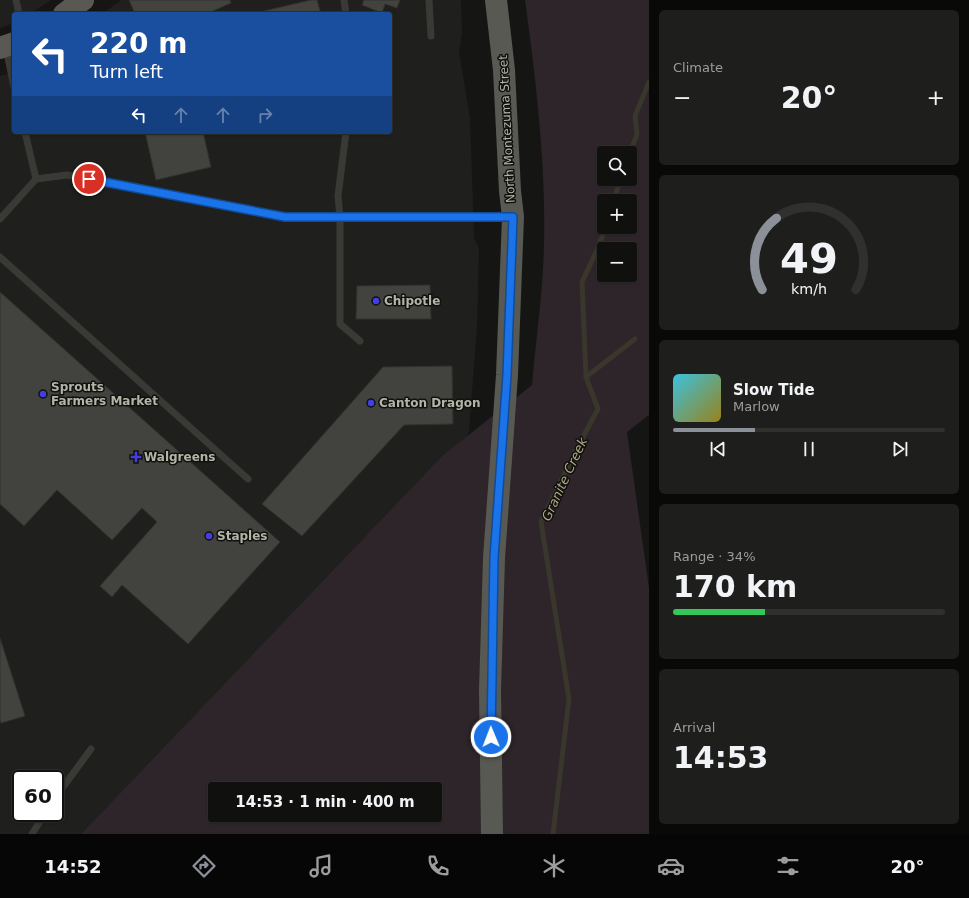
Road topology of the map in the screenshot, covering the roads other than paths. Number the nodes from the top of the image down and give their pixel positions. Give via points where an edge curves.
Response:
1 (16, 0) edge
2 (83, 0) edge
3 (344, 0) edge
4 (429, 0) edge
5 (496, 0) edge
6 (19, 12) edge
7 (67, 12) edge
8 (346, 12) edge
9 (431, 36) dead end
10 (7, 46) edge
11 (12, 75) edge
12 (25, 134) edge
13 (346, 134) edge
14 (36, 179) junction
15 (340, 217) junction
16 (513, 217) junction
17 (0, 219) edge
18 (0, 257) edge
19 (360, 341) dead end
20 (248, 479) dead end
21 (91, 749) dead end
22 (64, 786) edge
23 (39, 822) edge
24 (32, 834) edge
25 (492, 834) edge

1 - 6 lane
2 - 7 main road
3 - 8 lane
4 - 9 lane
5 - 16 main road, North Montezuma Street via 504,70
10 - 11 lane
12 - 14 lane
13 - 15 lane via 338,196
14 - 15 lane via 66,175 285,217
14 - 17 lane
15 - 16 lane
15 - 19 lane via 340,324
16 - 25 main road, North Montezuma Street via 507,375 494,558 490,690
18 - 20 lane
21 - 22 lane
23 - 24 lane

